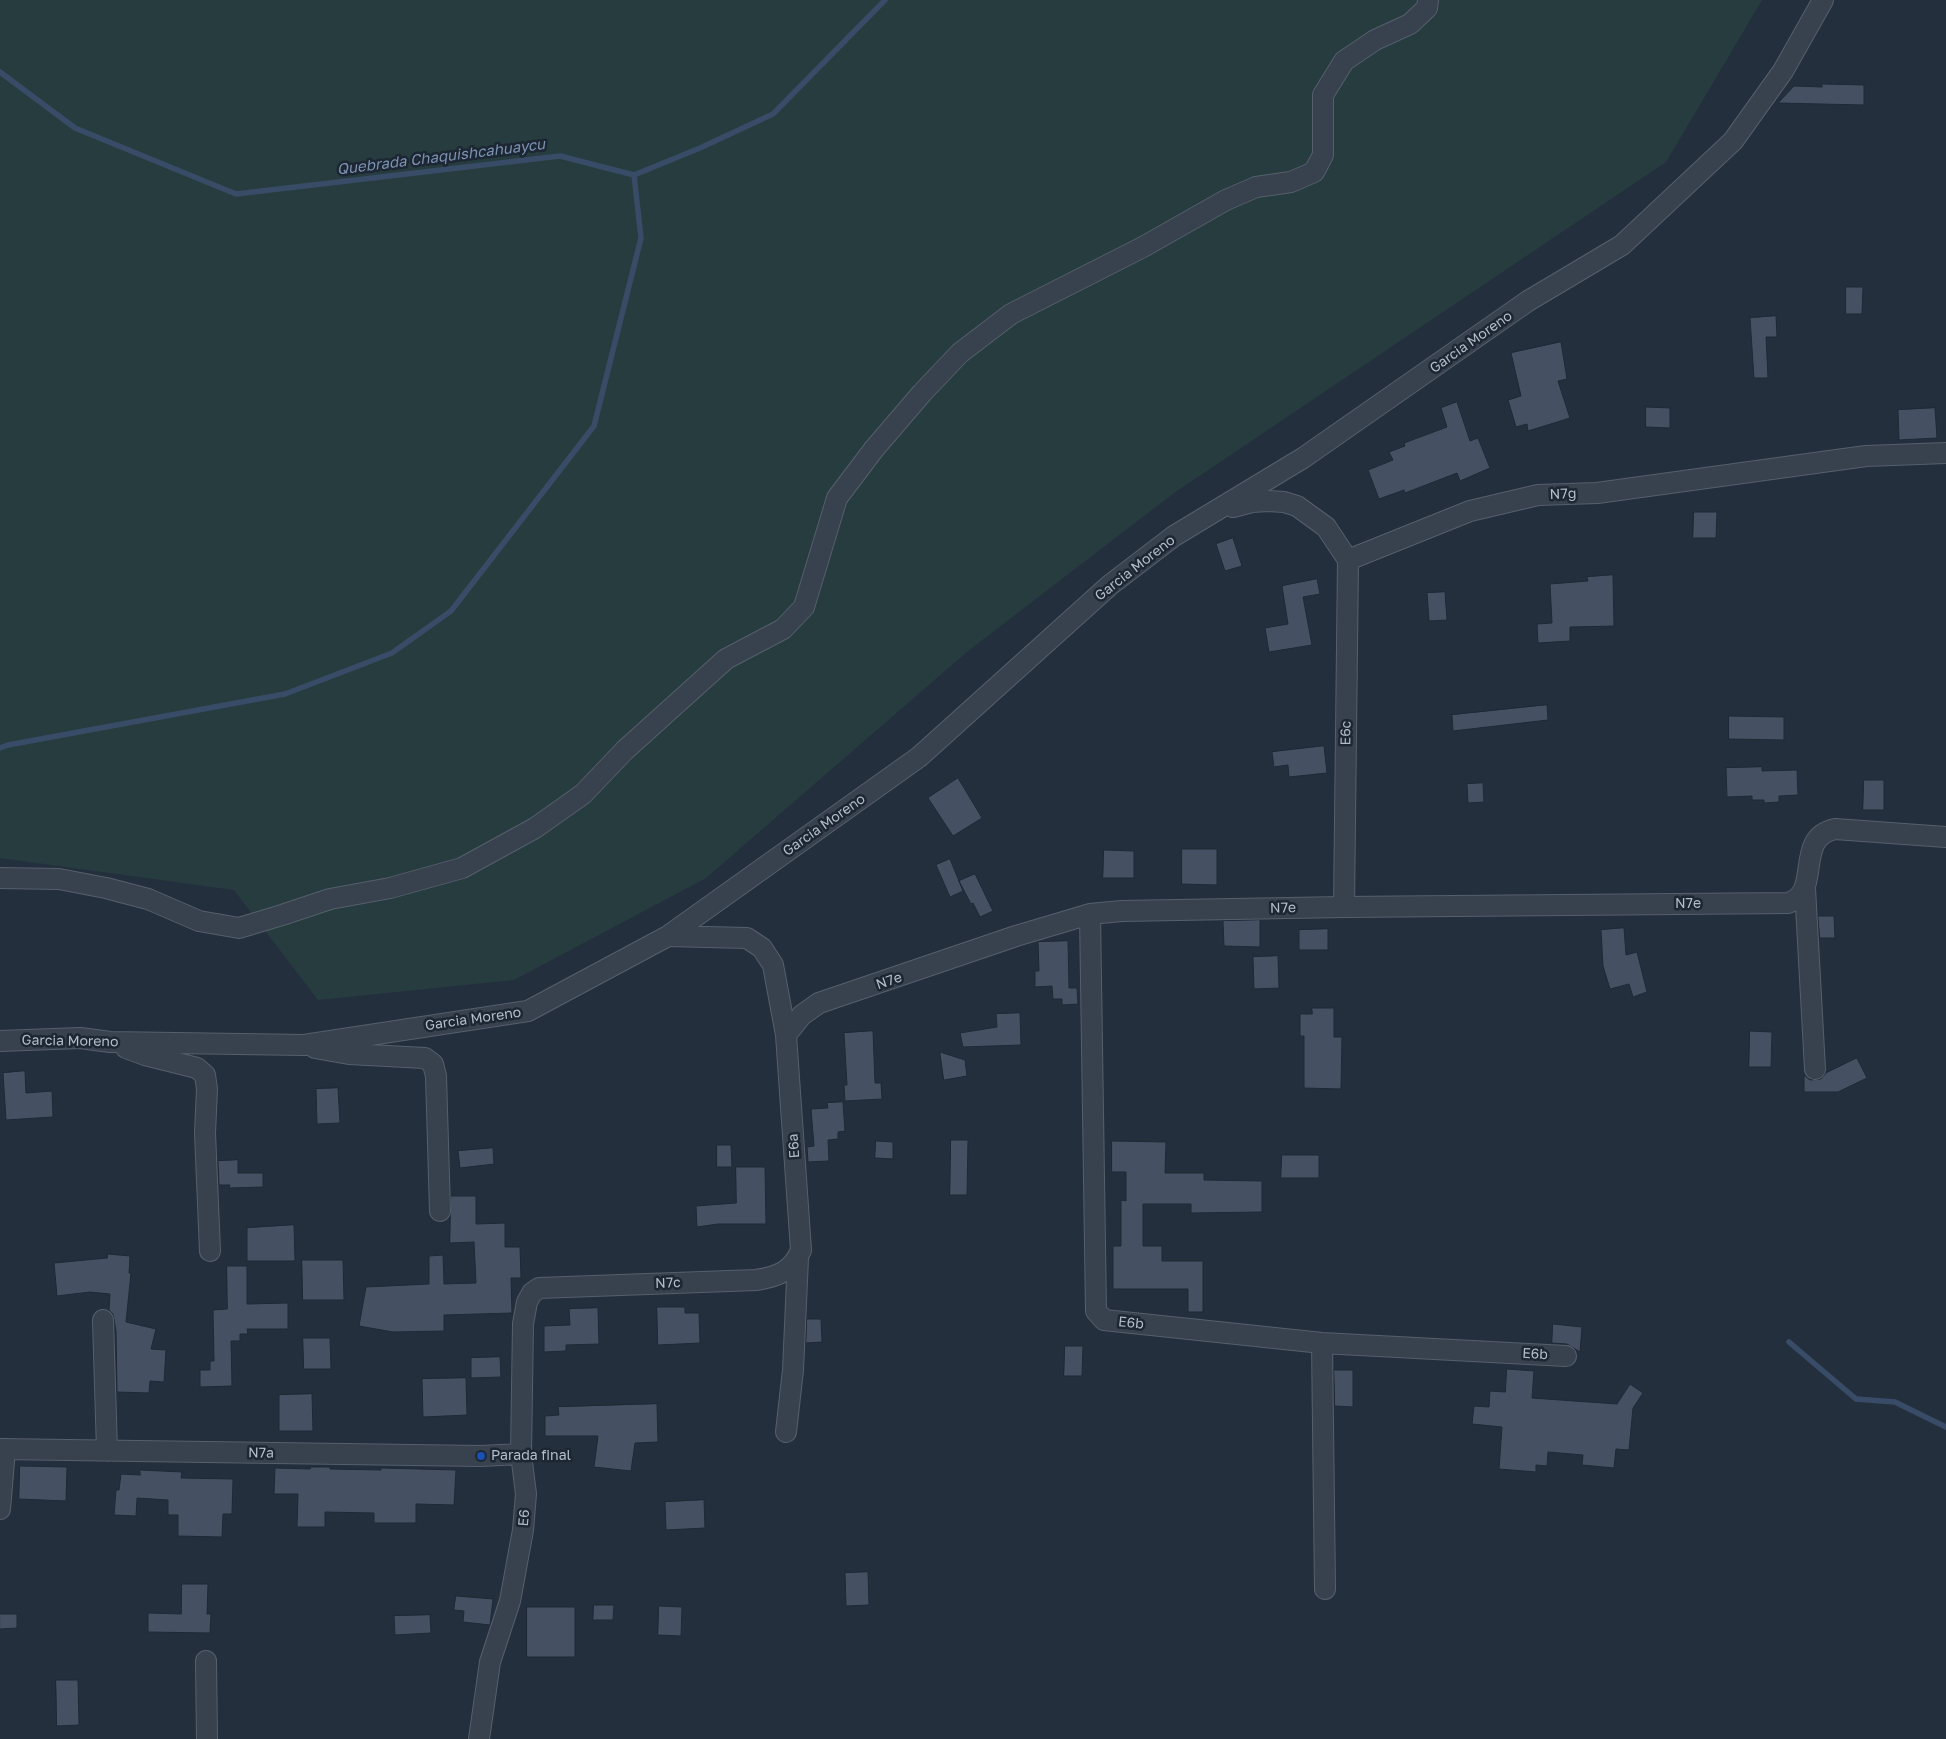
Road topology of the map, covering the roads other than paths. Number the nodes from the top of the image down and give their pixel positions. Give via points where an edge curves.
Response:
1 (1428, 0) edge
2 (1823, 0) edge
3 (1946, 453) edge
4 (1214, 512) junction
5 (1348, 560) junction
6 (1946, 837) edge
7 (0, 878) edge
8 (1805, 888) junction
9 (1344, 907) junction
10 (1090, 914) junction
11 (668, 936) junction
12 (786, 1035) junction
13 (0, 1041) edge
14 (110, 1042) junction
15 (304, 1044) junction
16 (1815, 1069) dead end
17 (440, 1211) dead end
18 (210, 1252) dead end
19 (798, 1258) junction
20 (532, 1293) joint
21 (102, 1320) dead end
22 (1322, 1343) junction
23 (1566, 1356) dead end
24 (786, 1432) dead end
25 (3, 1449) edge
26 (107, 1451) junction
27 (521, 1454) junction
28 (0, 1509) edge
29 (1325, 1589) dead end
30 (206, 1661) dead end
31 (207, 1739) edge
32 (479, 1739) edge

1 - 7 street via 1427,8 1410,24 1375,40 1344,61 1323,95 1323,155 1314,172 1291,182 1256,187 1218,205 1011,314 960,352 874,449 837,498 804,607 783,629 726,659 624,750 583,794 535,828 462,868 390,888 330,899 238,928 199,920 148,899 106,888 59,879
2 - 4 street, Garcia Moreno via 1783,71 1732,141 1622,245 1528,301 1303,458
3 - 5 street, N7g via 1866,456 1597,493 1538,495 1470,511
4 - 5 street via 1252,502 1284,502 1298,506 1326,527
4 - 11 street, Garcia Moreno via 1174,536 1110,585 919,758
5 - 9 street, E6c
6 - 8 street via 1827,831 1816,840
8 - 9 street, N7e via 1799,898 1788,904
8 - 16 street
9 - 10 street, N7e
10 - 12 street, N7e via 819,1003 802,1015
10 - 22 street, E6b via 1096,1311 1104,1320
11 - 12 street via 747,938 762,948 772,965
11 - 15 street, Garcia Moreno via 528,1011
12 - 19 street, E6a via 801,1250
13 - 14 street, Garcia Moreno via 80,1038
14 - 15 street, Garcia Moreno
14 - 18 street via 197,1068 205,1075
15 - 17 street via 349,1054 425,1058 433,1064
19 - 20 street, N7c via 773,1278 539,1288
19 - 24 street, E6a
20 - 27 street, E6 via 523,1324
21 - 26 street
22 - 23 street, E6b
22 - 29 street
25 - 26 street, N7a
25 - 28 street
26 - 27 street, N7a
27 - 32 street, E6 via 526,1494 523,1530 510,1600 490,1662
30 - 31 street

